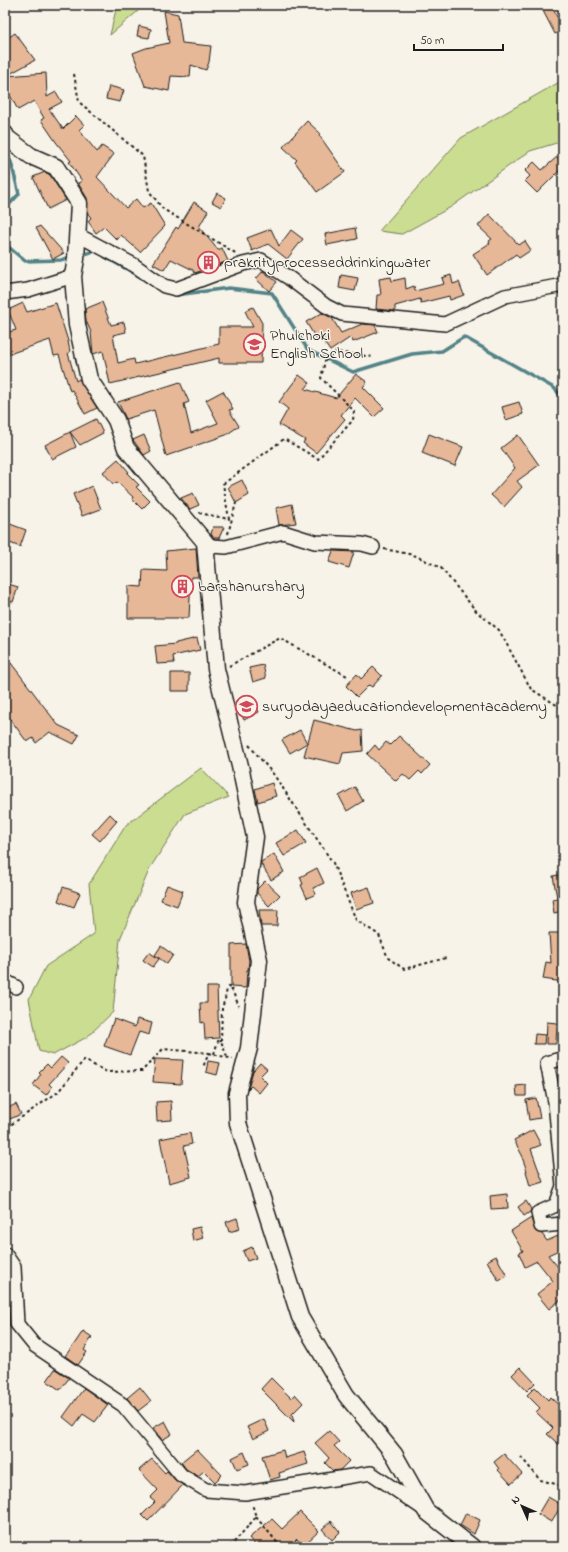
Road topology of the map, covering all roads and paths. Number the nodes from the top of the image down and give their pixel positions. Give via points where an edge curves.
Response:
1 (74, 74) dead end
2 (5, 134) edge
3 (77, 246) junction
4 (250, 262) junction
5 (73, 276) junction
6 (563, 285) edge
7 (5, 293) edge
8 (373, 358) dead end
9 (236, 502) dead end
10 (185, 518) junction
11 (213, 544) junction
12 (373, 547) joint
13 (215, 662) junction
14 (347, 676) dead end
15 (563, 709) edge
16 (233, 738) junction
17 (446, 958) dead end
18 (242, 1012) dead end
19 (221, 1041) junction
20 (209, 1052) junction
21 (214, 1054) junction
22 (227, 1057) junction
23 (563, 1059) edge
24 (245, 1062) junction
25 (203, 1067) dead end
26 (5, 1183) edge
27 (563, 1186) edge
28 (563, 1224) edge
29 (5, 1254) edge
30 (521, 1456) dead end
31 (563, 1486) edge
32 (245, 1493) junction
33 (426, 1511) junction
34 (256, 1516) junction
35 (230, 1547) edge
36 (281, 1547) edge
37 (472, 1547) edge

1 - 4 path via 79,102 143,156 149,191 163,209
2 - 3 street via 31,156 56,167 79,203
3 - 4 street via 134,265 164,286 176,289
3 - 5 street
4 - 6 street via 261,260 326,306 342,314 445,324 505,296
5 - 7 street via 28,290
5 - 10 street via 77,324 89,379 116,420 126,448
8 - 10 path via 336,352 325,361 321,378 354,411 354,416 318,459 284,439 223,484 229,519 196,513
9 - 11 path via 226,539
10 - 11 street
11 - 12 street via 226,547 283,532 315,542 362,544
11 - 13 street
12 - 15 path via 414,555 441,568 477,612 499,630 531,689
13 - 14 path via 227,667 280,638
13 - 16 street
16 - 17 path via 244,739 274,775 333,863 356,920 379,935 388,958 404,969
16 - 24 street via 255,837 246,902 259,960 249,1048
18 - 19 path via 230,986 227,988 222,1008
19 - 21 path via 218,1041
19 - 22 path
20 - 21 path
20 - 25 path
20 - 26 path via 163,1049 142,1071 107,1072 84,1060 58,1092 9,1126
21 - 22 path
22 - 24 path
23 - 27 street via 547,1063 555,1102
24 - 33 street via 237,1093 238,1123 300,1317 346,1395 394,1454
27 - 28 street via 556,1204 538,1213 541,1226
29 - 32 street via 14,1267 17,1324 34,1345 123,1405 182,1475 206,1490
30 - 31 path via 540,1480
32 - 33 street via 371,1473
32 - 34 path via 254,1506
33 - 37 street
34 - 35 path
34 - 36 path

